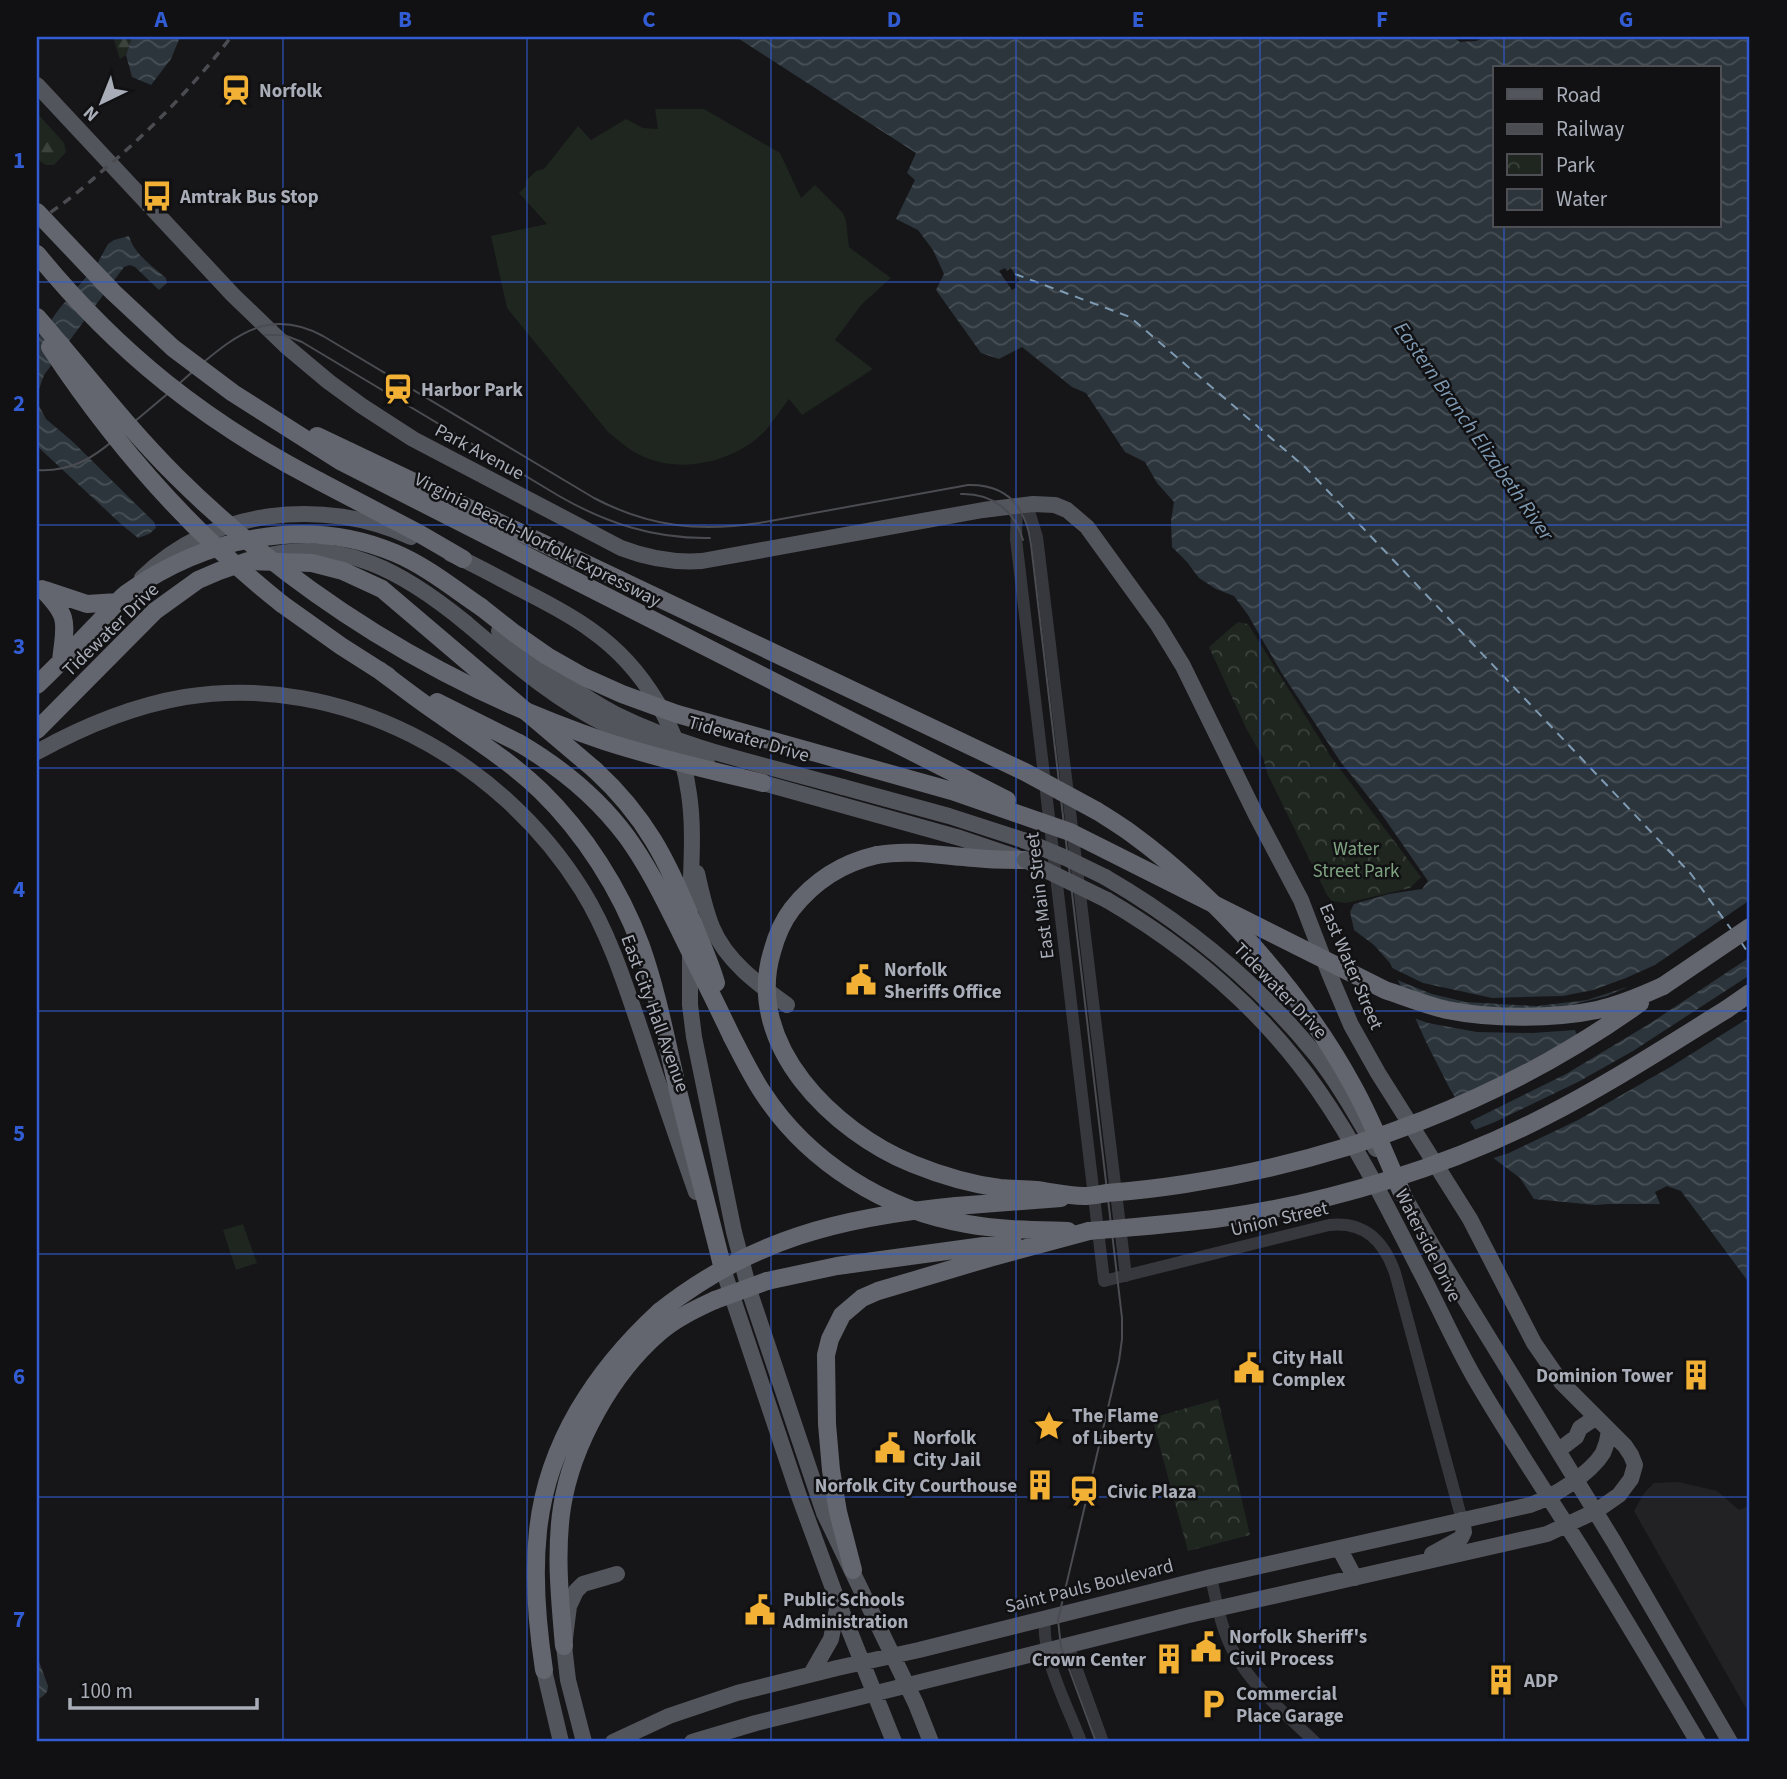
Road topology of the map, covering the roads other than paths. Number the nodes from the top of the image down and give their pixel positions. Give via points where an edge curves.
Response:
1 (37, 85) edge
2 (37, 212) edge
3 (37, 254) edge
4 (37, 317) edge
5 (37, 327) edge
6 (251, 405) junction
7 (1022, 505) junction
8 (463, 559) junction
9 (248, 561) junction
10 (122, 598) junction
11 (474, 614) junction
12 (61, 661) junction
13 (379, 670) junction
14 (37, 685) edge
15 (37, 730) edge
16 (37, 752) edge
17 (763, 783) junction
18 (1070, 832) junction
19 (692, 851) junction
20 (1025, 860) junction
21 (1750, 927) edge
22 (1663, 986) junction
23 (1750, 993) edge
24 (787, 1005) dead end
25 (732, 1037) junction
26 (1402, 1193) junction
27 (1082, 1196) junction
28 (1089, 1231) junction
29 (722, 1265) junction
30 (1126, 1276) junction
31 (1104, 1280) joint
32 (1575, 1398) junction
33 (1595, 1418) junction
34 (1580, 1428) junction
35 (1609, 1431) junction
36 (1559, 1450) junction
37 (1576, 1478) junction
38 (1548, 1497) junction
39 (1596, 1511) junction
40 (1462, 1520) junction
41 (1567, 1526) junction
42 (1339, 1548) junction
43 (1408, 1566) junction
44 (853, 1570) junction
45 (617, 1574) dead end
46 (1211, 1577) junction
47 (1355, 1578) junction
48 (838, 1602) junction
49 (1218, 1609) junction
50 (1045, 1618) junction
51 (1068, 1645) junction
52 (564, 1646) junction
53 (1047, 1650) junction
54 (894, 1656) junction
55 (862, 1662) junction
56 (544, 1670) joint
57 (811, 1674) junction
58 (907, 1685) junction
59 (875, 1693) junction
60 (561, 1742) edge
61 (584, 1742) edge
62 (613, 1742) edge
63 (692, 1742) edge
64 (894, 1742) edge
65 (931, 1742) edge
66 (1081, 1742) edge
67 (1103, 1742) edge
68 (1315, 1742) edge
69 (1698, 1742) edge
70 (1730, 1742) edge

1 - 7 main road, Park Avenue via 251,314 329,382 413,439 621,548 664,560 702,561
2 - 6 highway, Virginia Beach-Norfolk Expressway, bridge via 153,331
3 - 8 highway, bridge via 98,323 208,416
4 - 17 highway, bridge via 184,484 296,580 353,619 431,666 538,716 636,751
5 - 13 highway, bridge via 134,459 196,528 282,604
6 - 18 highway, Virginia Beach-Norfolk Expressway, bridge via 340,461
6 - 26 highway, bridge via 1025,772 1097,811 1149,847 1210,900 1283,982 1353,1086
7 - 30 street, East Main Street via 1036,531
7 - 31 street, East Main Street via 1017,553
7 - 32 main road, East Water Street via 1055,505 1080,520 1171,646 1301,900 1351,1025 1470,1219 1534,1343
8 - 10 main road, East City Hall Avenue via 362,520 322,514 269,516 217,529 177,548
8 - 19 main road, East City Hall Avenue via 580,622 637,673 661,710 680,755 690,798
9 - 11 main road, Tidewater Drive via 306,552 359,559
9 - 15 highway, Tidewater Drive via 198,580 168,600
9 - 25 highway, bridge via 320,565 382,589 595,769 628,804 658,847 712,971
10 - 11 highway, Tidewater Drive via 207,551 299,533 338,536 414,562 447,583
10 - 12 highway, Tidewater Drive
10 - 12 highway via 88,604 42,589 63,615
11 - 17 main road, Tidewater Drive, bridge via 539,684 587,715
11 - 18 highway, Tidewater Drive, bridge via 584,677 638,701 952,792
11 - 26 main road, Tidewater Drive, bridge via 546,670 619,716 699,746 1023,840 1105,877 1144,901 1234,969 1316,1055
12 - 14 highway, Tidewater Drive
13 - 25 highway, bridge via 549,761 597,802 626,836 658,888
13 - 29 highway via 526,777 568,820 610,881 651,976
16 - 29 main road, East City Hall Avenue via 100,720 152,704 216,694 275,694 335,705 378,720 438,749 477,776 544,838 582,890 603,929
17 - 20 main road, Tidewater Drive
18 - 22 highway, bridge via 1385,990 1448,1010 1501,1016 1562,1015 1598,1010
19 - 24 main road via 718,940 741,969
19 - 44 main road, East City Hall Avenue via 692,1020 734,1232 818,1495
20 - 27 highway, bridge via 918,852 877,855 844,866 817,883 789,913 767,971 767,998 775,1033 789,1063 844,1123 878,1146 903,1160 979,1184
20 - 38 main road, Waterside Drive, bridge via 1107,900 1165,937 1225,986 1274,1035 1316,1087 1360,1158 1469,1369
21 - 22 highway
22 - 27 highway, bridge via 1535,1069 1373,1139 1227,1177
23 - 28 highway, bridge via 1586,1095 1482,1146 1408,1173 1278,1209
25 - 28 highway via 769,1101 799,1137 855,1182 947,1221
26 - 36 main road, Waterside Drive
27 - 56 highway, bridge via 923,1209 819,1229 726,1267 659,1312 613,1359 588,1394 551,1473 541,1511 536,1564
28 - 44 highway via 878,1291 842,1315 826,1355 827,1424 834,1492
28 - 52 highway, bridge via 837,1266 766,1281 716,1300 662,1330 632,1360 602,1404 566,1487 559,1567
29 - 48 main road, East City Hall Avenue
30 - 31 street, Union Street
30 - 40 street, Union Street via 1329,1225 1345,1224 1370,1235 1383,1247 1395,1273
32 - 33 main road, East Water Street
32 - 34 main road
33 - 34 main road
33 - 35 main road, East Water Street
34 - 36 main road
35 - 37 main road via 1602,1454
35 - 39 main road, East Water Street via 1628,1450 1634,1469 1628,1485
36 - 37 main road, Waterside Drive
37 - 38 main road, Saint Pauls Boulevard
37 - 39 main road, Waterside Drive
38 - 40 main road, Saint Pauls Boulevard
38 - 41 main road, Waterside Drive
39 - 41 main road
39 - 70 main road, Waterside Drive
40 - 42 main road, Saint Pauls Boulevard
40 - 43 main road via 1461,1538
41 - 43 main road
41 - 69 main road, Waterside Drive
42 - 46 main road, Saint Pauls Boulevard
42 - 47 main road
43 - 47 main road
44 - 54 main road, East City Hall Avenue
45 - 52 main road via 587,1582 576,1591 569,1606
46 - 49 street
46 - 50 main road, Saint Pauls Boulevard
47 - 49 main road
48 - 55 main road, East City Hall Avenue
48 - 57 main road via 831,1639
49 - 51 main road
49 - 68 street via 1229,1642 1248,1674
50 - 53 street
50 - 54 main road, Saint Pauls Boulevard
51 - 53 main road
51 - 67 street
52 - 61 main road
53 - 58 main road
53 - 66 street
54 - 55 main road, Saint Pauls Boulevard
54 - 58 main road, East City Hall Avenue
55 - 57 main road, Saint Pauls Boulevard
55 - 59 main road, East City Hall Avenue
56 - 60 main road
57 - 62 main road, Saint Pauls Boulevard via 703,1703
58 - 59 main road
58 - 65 main road, East City Hall Avenue
59 - 63 main road
59 - 64 main road, East City Hall Avenue

